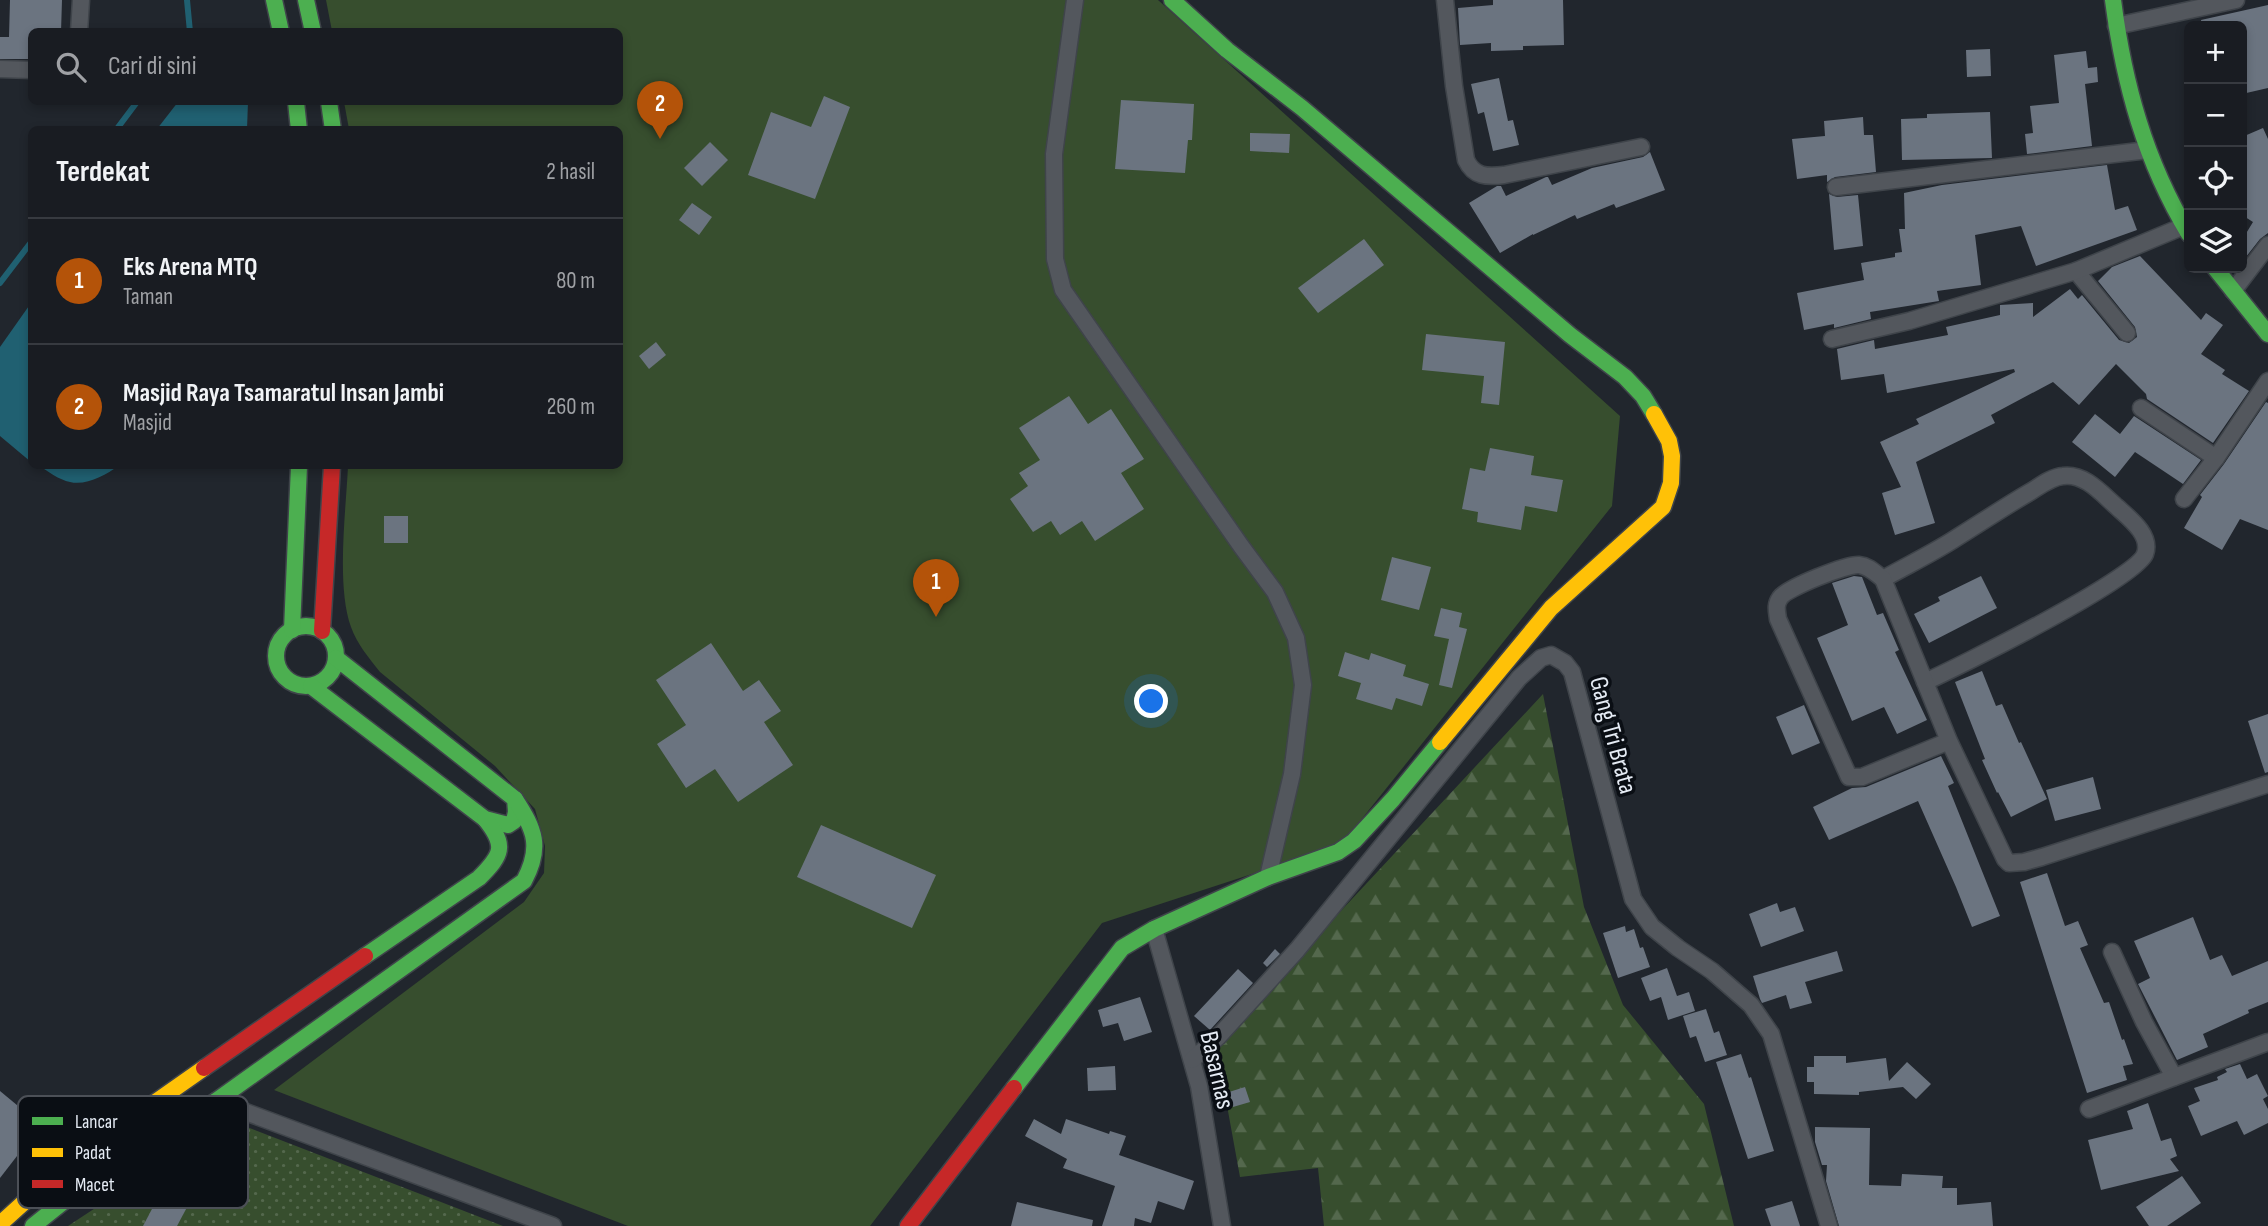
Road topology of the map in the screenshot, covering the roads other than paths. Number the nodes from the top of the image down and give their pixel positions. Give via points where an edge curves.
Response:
1 (81, 0) edge
2 (274, 0) edge
3 (306, 0) edge
4 (1074, 0) edge
5 (1172, 0) edge
6 (1446, 0) edge
7 (2113, 0) edge
8 (2236, 0) edge
9 (2116, 26) junction
10 (79, 28) edge
11 (280, 28) edge
12 (312, 28) edge
13 (0, 69) edge
14 (28, 70) edge
15 (296, 105) edge
16 (329, 105) edge
17 (299, 126) edge
18 (332, 126) edge
19 (1641, 147) dead end
20 (2148, 150) junction
21 (1836, 187) dead end
22 (2184, 224) edge
23 (2184, 231) edge
24 (2268, 245) edge
25 (2076, 271) junction
26 (2219, 273) edge
27 (2233, 291) junction
28 (2127, 333) dead end
29 (2268, 334) edge
30 (1832, 339) dead end
31 (2268, 381) edge
32 (2141, 408) dead end
33 (2216, 458) junction
34 (299, 469) edge
35 (332, 469) edge
36 (2184, 499) dead end
37 (1883, 579) junction
38 (292, 630) junction
39 (322, 631) junction
40 (336, 658) junction
41 (1925, 682) junction
42 (311, 686) junction
43 (1949, 741) junction
44 (2268, 784) edge
45 (515, 799) junction
46 (485, 819) junction
47 (1268, 877) junction
48 (1154, 929) junction
49 (2112, 952) dead end
50 (2268, 1042) edge
51 (1192, 1060) junction
52 (2174, 1077) junction
53 (164, 1096) edge
54 (223, 1096) edge
55 (2089, 1109) dead end
56 (248, 1113) edge
57 (18, 1208) edge
58 (56, 1208) edge
59 (0, 1224) edge
60 (33, 1226) edge
61 (552, 1226) edge
62 (908, 1226) edge
63 (1222, 1226) edge
64 (1829, 1226) edge

1 - 10 street
2 - 11 main road
3 - 12 main road
4 - 47 street via 1055,153 1055,259 1063,290 1275,592 1296,638 1303,685 1292,774
5 - 47 main road via 1625,377 1643,396 1672,448 1670,487 1663,507 1551,608 1371,825 1338,852
6 - 19 street via 1466,160 1476,174 1504,175
7 - 9 main road
8 - 9 street
9 - 20 main road
13 - 14 street
15 - 17 main road
16 - 18 main road
20 - 21 street
20 - 22 main road
23 - 25 street
24 - 27 street
25 - 28 street
25 - 30 street
26 - 27 main road
27 - 29 main road
31 - 33 street
32 - 33 street
33 - 36 street
34 - 38 main road
35 - 39 main road
37 - 41 street
37 - 41 street via 2060,476 2082,478 2100,491 2145,539 2145,555 2135,568
37 - 43 street via 1869,567 1843,567 1780,596 1778,619 1849,776 1862,776
38 - 39 main road
38 - 42 main road via 278,645 277,663 292,683
39 - 40 main road
40 - 42 main road via 328,676
40 - 45 main road
41 - 43 street
42 - 46 main road
43 - 44 street via 2009,863 2042,857
45 - 46 main road via 514,821 508,825
45 - 54 main road via 529,820 537,848 524,881
46 - 53 main road via 500,838 501,848 496,862 479,878
47 - 48 main road
48 - 51 street, Basarnas
48 - 62 main road via 1122,948
49 - 52 street
50 - 52 street
51 - 63 street, Basarnas
51 - 64 street, Gang Tri Brata via 1297,950 1519,678 1541,657 1551,655 1572,672 1633,899 1652,927 1722,979 1751,1006 1771,1034
52 - 55 street
56 - 61 street
57 - 59 main road
58 - 60 main road

